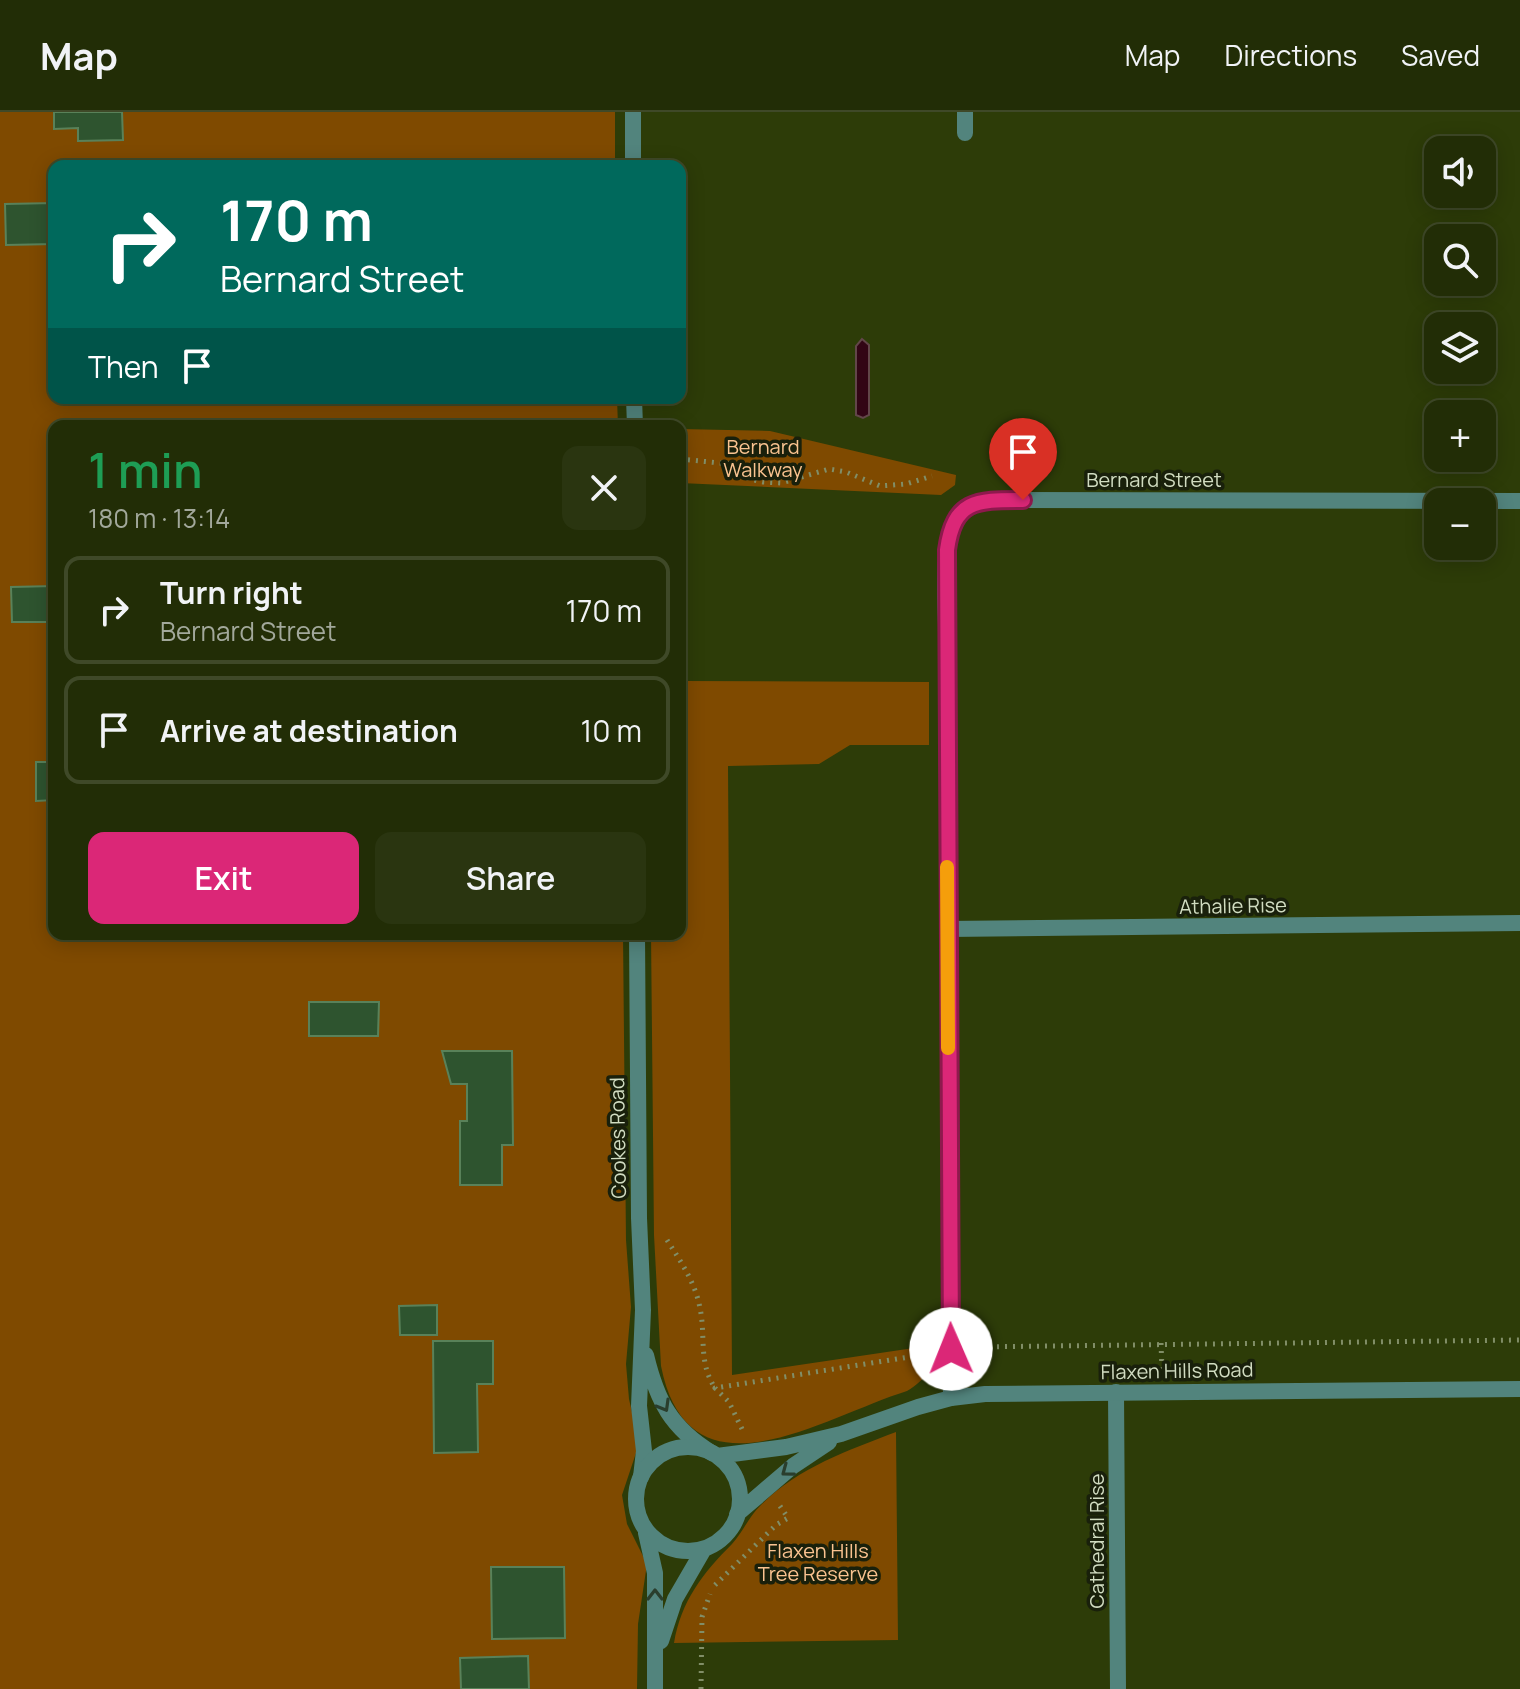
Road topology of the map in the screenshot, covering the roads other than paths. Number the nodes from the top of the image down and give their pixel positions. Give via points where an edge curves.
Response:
1 (633, 112) edge
2 (965, 112) edge
3 (965, 133) dead end
4 (633, 160) edge
5 (1520, 501) edge
6 (1520, 923) edge
7 (947, 929) junction
8 (637, 940) edge
9 (643, 1342) junction
10 (1520, 1389) edge
11 (1116, 1392) junction
12 (951, 1398) junction
13 (841, 1434) junction
14 (714, 1454) junction
15 (641, 1477) junction
16 (737, 1514) junction
17 (644, 1528) junction
18 (704, 1549) junction
19 (655, 1664) junction
20 (655, 1689) edge
21 (1118, 1689) edge

1 - 4 street
2 - 3 street
5 - 7 street, Bernard Street via 1023,500 967,506 956,515 947,550
6 - 7 street, Athalie Rise
7 - 12 street, Bernard Street
8 - 9 street, Cookes Road
9 -> 14 street, Cookes Road via 655,1389 672,1420 690,1440
9 - 15 street, Cookes Road
10 - 11 street, Flaxen Hills Road
11 - 12 street, Flaxen Hills Road
11 - 21 street, Cathedral Rise
12 - 13 street, Flaxen Hills Road
13 - 14 street, Flaxen Hills Road via 786,1447
13 -> 16 street, Flaxen Hills Road
14 - 15 street via 679,1448 650,1463
14 - 16 street via 736,1481
15 - 17 street via 636,1500
16 - 18 street via 719,1541
17 - 18 street via 671,1549
19 -> 17 street via 655,1573
18 - 19 street via 675,1599
19 - 20 street

